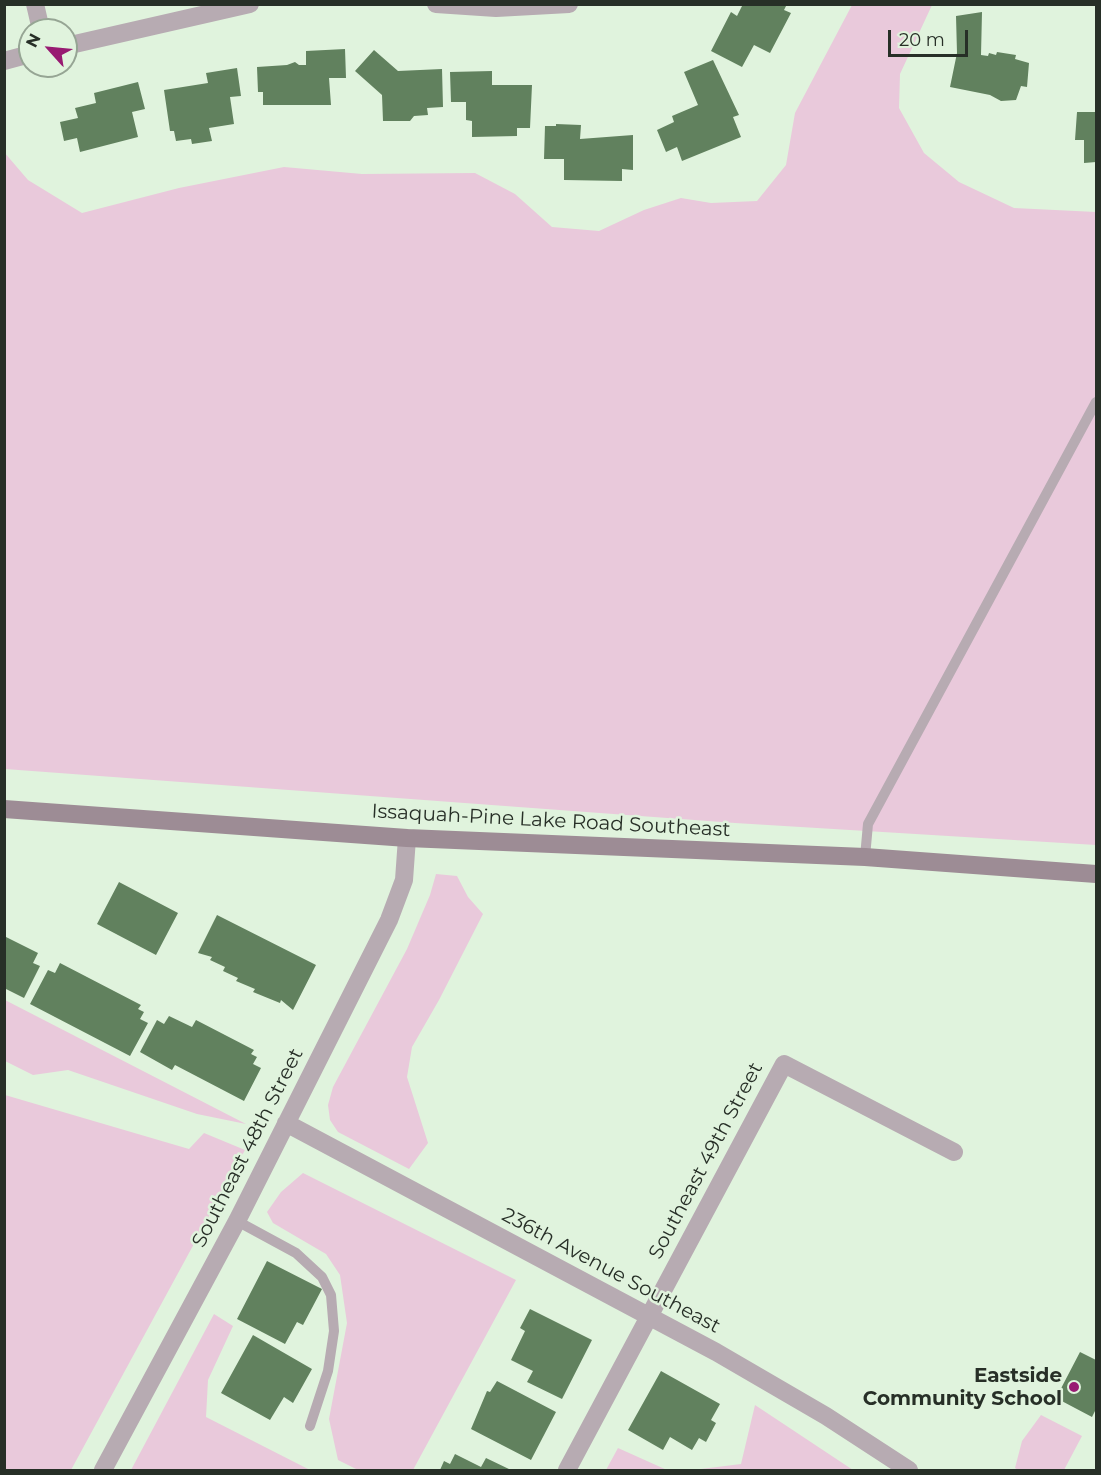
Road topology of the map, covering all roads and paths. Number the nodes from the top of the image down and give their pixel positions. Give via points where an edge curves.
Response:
1 (250, 4) edge
2 (436, 4) edge
3 (569, 4) edge
4 (78, 43) edge
5 (1096, 402) edge
6 (4, 809) edge
7 (406, 838) junction
8 (865, 857) junction
9 (1096, 874) edge
10 (286, 1123) junction
11 (954, 1152) dead end
12 (237, 1221) junction
13 (648, 1317) junction
14 (310, 1426) dead end
15 (103, 1470) edge
16 (567, 1470) edge
17 (909, 1470) edge

1 - 4 street
2 - 3 street via 496,8
5 - 8 lane via 868,824
6 - 7 main road, Issaquah-Pine Lake Road Southeast
7 - 8 main road, Issaquah-Pine Lake Road Southeast
7 - 10 street, Southeast 48th Street via 404,880 389,920
8 - 9 main road, Issaquah-Pine Lake Road Southeast
10 - 12 street, Southeast 48th Street
10 - 13 street, 236th Avenue Southeast
11 - 13 street, Southeast 49th Street via 784,1064
12 - 14 lane via 296,1253 322,1277 332,1295 334,1331 328,1371
12 - 15 street, Southeast 48th Street
13 - 16 street, Southeast 49th Street
13 - 17 street, 236th Avenue Southeast via 826,1416

